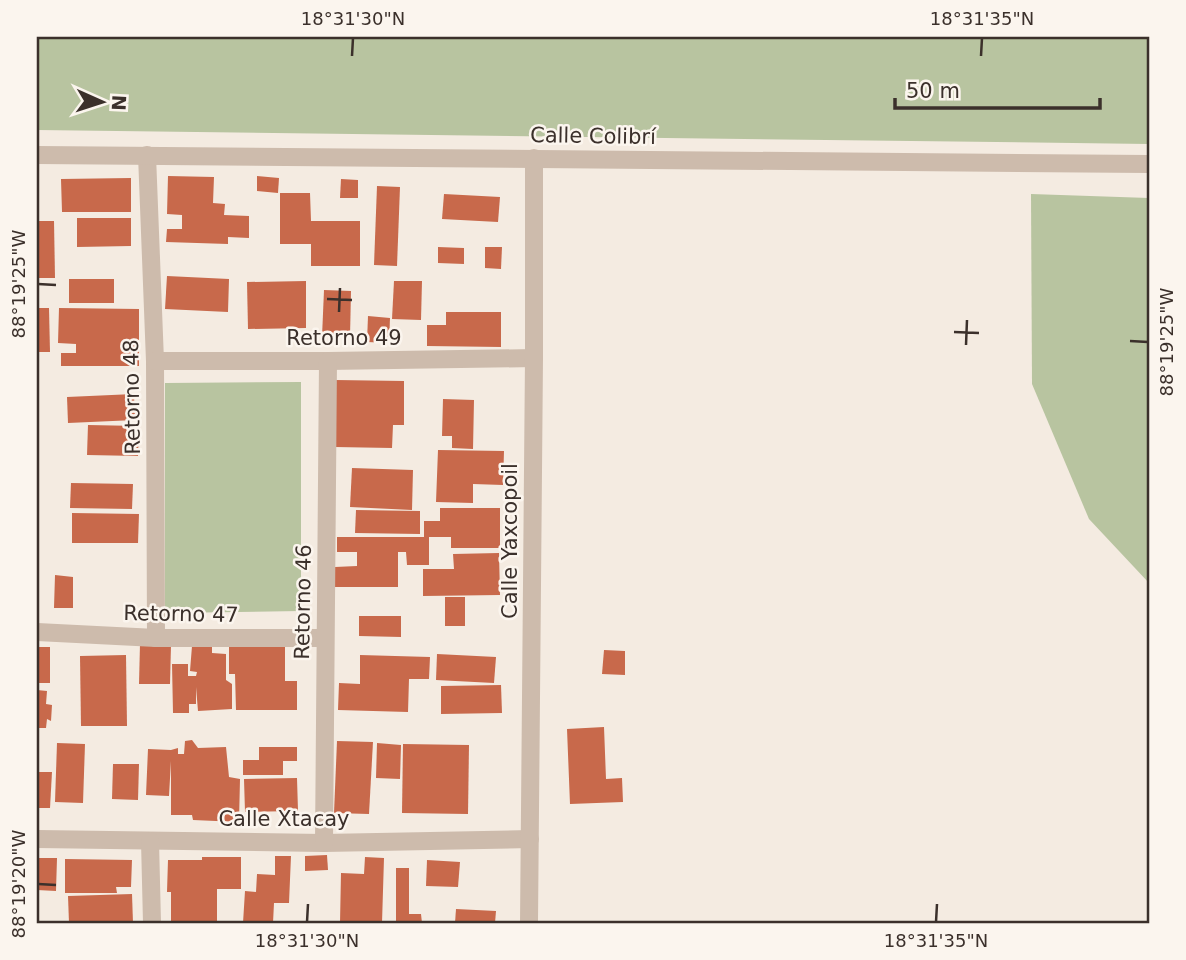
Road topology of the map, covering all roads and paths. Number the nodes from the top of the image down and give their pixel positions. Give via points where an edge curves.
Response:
1 (37, 155) edge
2 (147, 155) junction
3 (534, 158) junction
4 (1149, 164) edge
5 (534, 358) junction
6 (155, 361) junction
7 (328, 361) junction
8 (37, 632) edge
9 (156, 638) junction
10 (326, 638) junction
11 (530, 838) junction
12 (37, 839) edge
13 (150, 841) junction
14 (324, 843) junction
15 (152, 923) edge
16 (530, 923) edge

1 - 2 street, Calle Colibrí
2 - 3 street, Calle Colibrí
2 - 6 street, Retorno 48
3 - 4 street, Calle Colibrí
3 - 5 street, Calle Yaxcopoil
5 - 7 street, Retorno 49
5 - 11 street, Calle Yaxcopoil
6 - 7 street, Retorno 49
6 - 9 street, Retorno 48
7 - 10 street, Retorno 46
8 - 9 street, Retorno 47
9 - 10 street, Retorno 47
10 - 14 street, Retorno 46
11 - 14 street, Calle Xtacay
11 - 16 street, Calle Yaxcopoil
12 - 13 street, Calle Xtacay
13 - 14 street, Calle Xtacay
13 - 15 street

